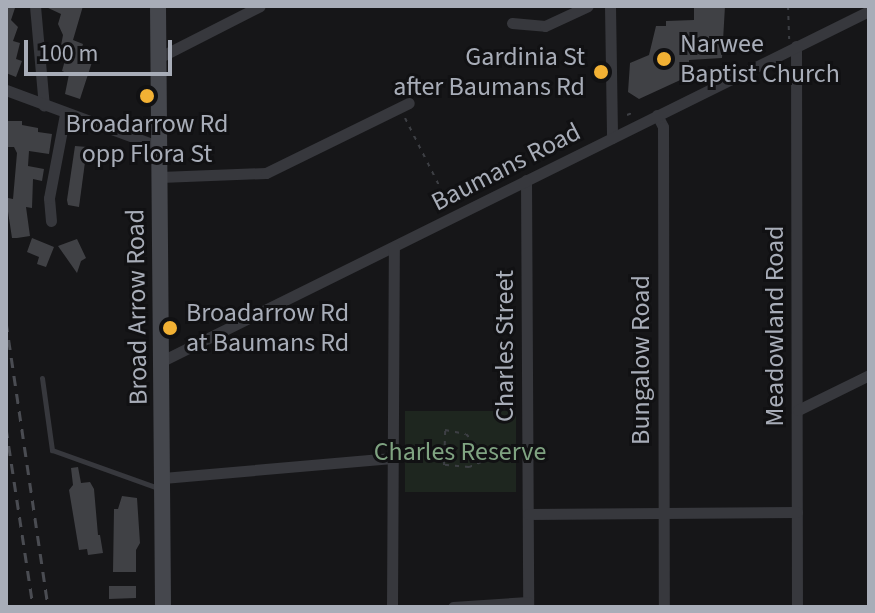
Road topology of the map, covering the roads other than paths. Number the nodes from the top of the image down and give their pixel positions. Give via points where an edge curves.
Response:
1 (35, 6) edge
2 (158, 6) edge
3 (260, 6) edge
4 (588, 6) edge
5 (610, 6) edge
6 (869, 11) edge
7 (512, 23) dead end
8 (795, 46) junction
9 (158, 58) junction
10 (6, 90) edge
11 (405, 105) road end
12 (44, 106) junction
13 (65, 114) junction
14 (657, 115) junction
15 (612, 138) junction
16 (160, 147) junction
17 (160, 177) junction
18 (526, 180) junction
19 (51, 221) dead end
20 (394, 247) junction
21 (162, 361) junction
22 (869, 375) edge
23 (42, 378) dead end
24 (798, 410) junction
25 (392, 458) junction
26 (163, 484) junction
27 (664, 512) junction
28 (797, 512) junction
29 (528, 514) junction
30 (528, 605) edge
31 (163, 607) edge
32 (392, 607) edge
33 (453, 607) edge
34 (664, 607) edge
35 (797, 607) edge

1 - 12 street
2 - 9 street, Broad Arrow Road
3 - 9 street
4 - 7 street via 545,26
5 - 15 street
6 - 8 street, Baumans Road
8 - 14 street, Baumans Road
8 - 24 street, Meadowland Road
9 - 16 street, Broad Arrow Road
10 - 12 street
11 - 17 street via 266,173
12 - 13 street
13 - 16 street
13 - 19 street via 49,198
14 - 15 street, Baumans Road
14 - 27 street, Bungalow Road via 663,127
15 - 18 street, Baumans Road
16 - 17 street, Broad Arrow Road
17 - 21 street, Broad Arrow Road
18 - 20 street, Baumans Road
18 - 29 street, Charles Street
20 - 21 street, Baumans Road
20 - 25 street
21 - 26 street, Broad Arrow Road
22 - 24 street
23 - 26 lane via 52,450
24 - 28 street, Meadowland Road
25 - 26 street
25 - 32 street
26 - 31 street, Broad Arrow Road
27 - 28 street
27 - 29 street
27 - 34 street, Bungalow Road
28 - 35 street, Meadowland Road
29 - 30 street, Charles Street
30 - 33 street

